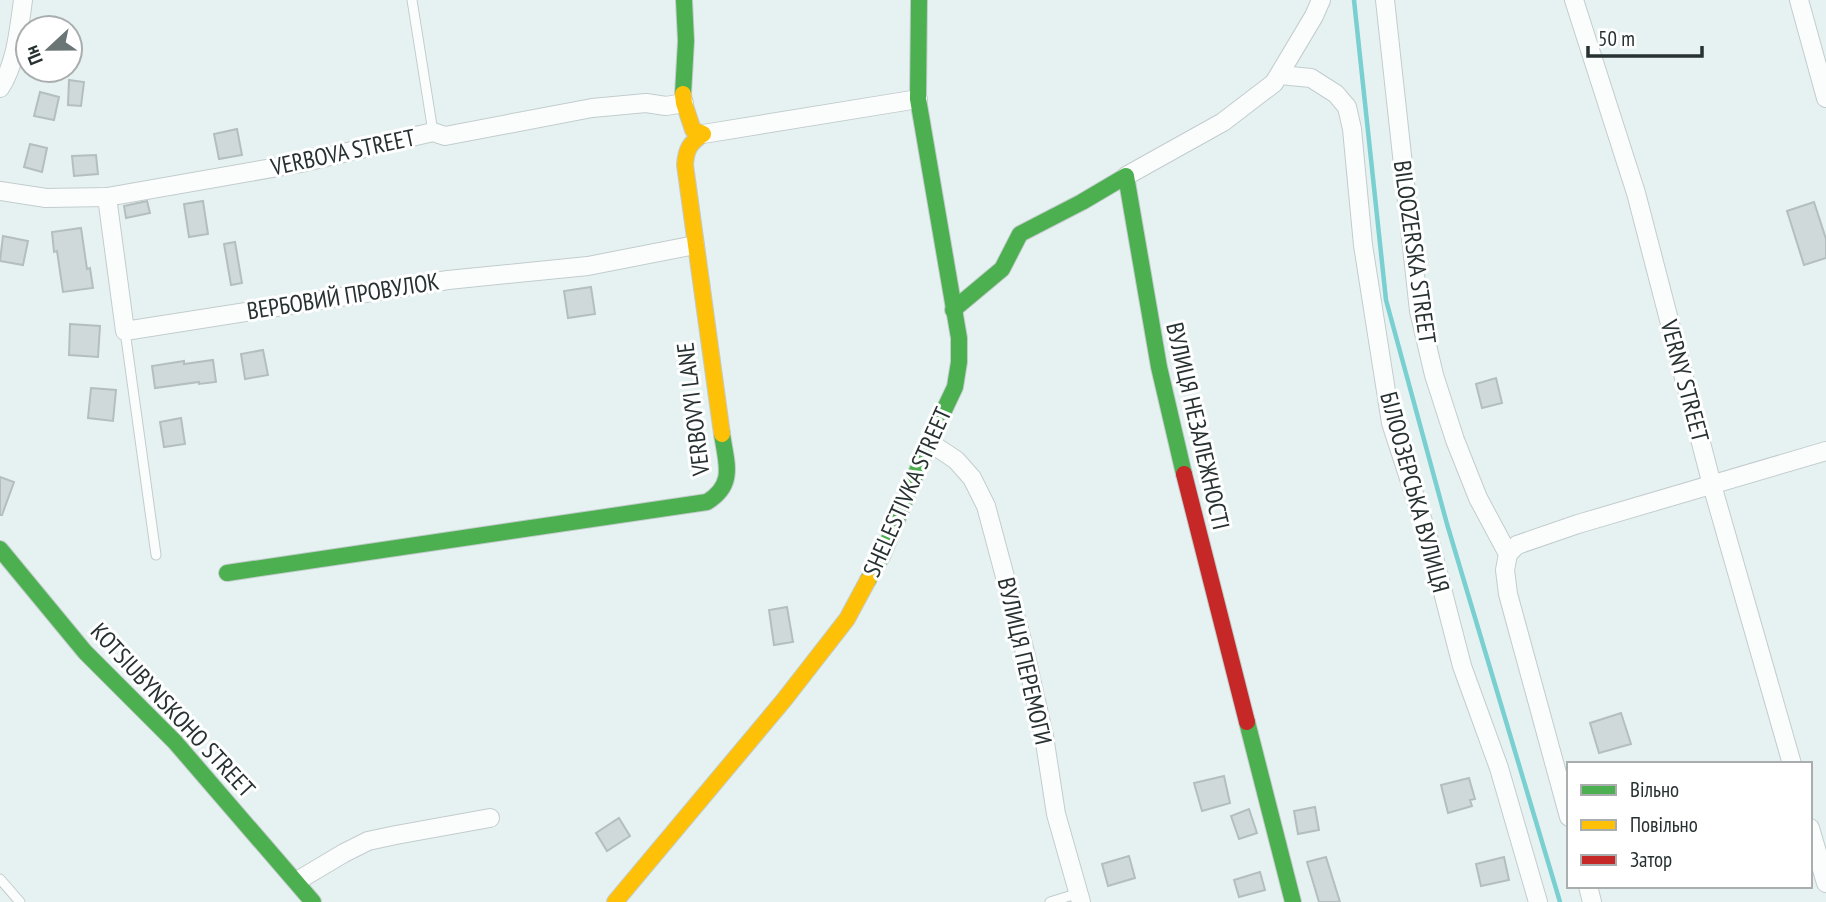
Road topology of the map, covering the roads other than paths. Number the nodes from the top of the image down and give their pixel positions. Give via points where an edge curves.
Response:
1 (23, 0) edge
2 (412, 0) edge
3 (684, 0) edge
4 (919, 0) edge
5 (1321, 0) edge
6 (1385, 0) edge
7 (1574, 0) edge
8 (1799, 0) edge
9 (1280, 75) junction
10 (0, 88) edge
11 (1826, 98) edge
12 (919, 99) junction
13 (684, 103) junction
14 (433, 132) junction
15 (703, 134) junction
16 (1126, 176) junction
17 (0, 191) edge
18 (107, 197) junction
19 (695, 245) junction
20 (953, 310) junction
21 (125, 331) junction
22 (929, 442) junction
23 (1826, 452) edge
24 (1712, 485) junction
25 (0, 549) edge
26 (1508, 554) junction
27 (156, 555) dead end
28 (227, 573) dead end
29 (1791, 762) edge
30 (1567, 810) edge
31 (490, 818) dead end
32 (1812, 835) edge
33 (0, 879) edge
34 (297, 881) junction
35 (1826, 883) edge
36 (1080, 898) edge
37 (20, 902) edge
38 (313, 902) edge
39 (615, 902) edge
40 (1051, 902) edge
41 (1293, 902) edge
42 (1538, 902) edge

1 - 10 street via 16,43
2 - 14 lane
3 - 13 street
4 - 12 street, SHELESTIVKA STREET
5 - 9 street
6 - 26 street, BILOOZERSKA STREET via 1419,311 1455,440 1478,498
7 - 24 street, VERNY STREET via 1636,193
8 - 11 street
9 - 16 street via 1223,122
9 - 42 street, БІЛООЗЕРСЬКА ВУЛИЦЯ via 1311,78 1347,107 1391,423
12 - 15 street
12 - 20 street, SHELESTIVKA STREET
13 - 14 street, VERBOVA STREET via 592,108 445,136
13 - 15 street via 693,130
14 - 18 street, VERBOVA STREET via 301,163
15 - 19 street, VERBOVYI LANE via 692,142 685,165
16 - 20 street via 1020,234 1002,270
16 - 41 street, ВУЛИЦЯ НЕЗАЛЕЖНОСТІ via 1159,367
17 - 18 street, VERBOVA STREET via 46,198
18 - 21 street
19 - 21 street, ВЕРБОВИЙ ПРОВУЛОК via 588,266 448,280
19 - 28 street, VERBOVYI LANE via 727,470 727,482 719,494 707,502
20 - 22 street, SHELESTIVKA STREET via 959,338 955,387
21 - 27 lane
22 - 36 street, ВУЛИЦЯ ПЕРЕМОГИ via 956,460 972,478 986,506 1023,644 1056,814
22 - 39 street, SHELESTIVKA STREET via 882,556 847,619
23 - 24 street
24 - 26 street via 1578,524 1517,545
24 - 29 street, VERNY STREET
25 - 34 street, KOTSIUBYNSKOHO STREET via 85,652 175,742
26 - 30 street, BILOOZERSKA STREET via 1508,594
31 - 34 street via 368,841
32 - 35 street
33 - 37 lane
34 - 38 street, KOTSIUBYNSKOHO STREET
36 - 40 lane

